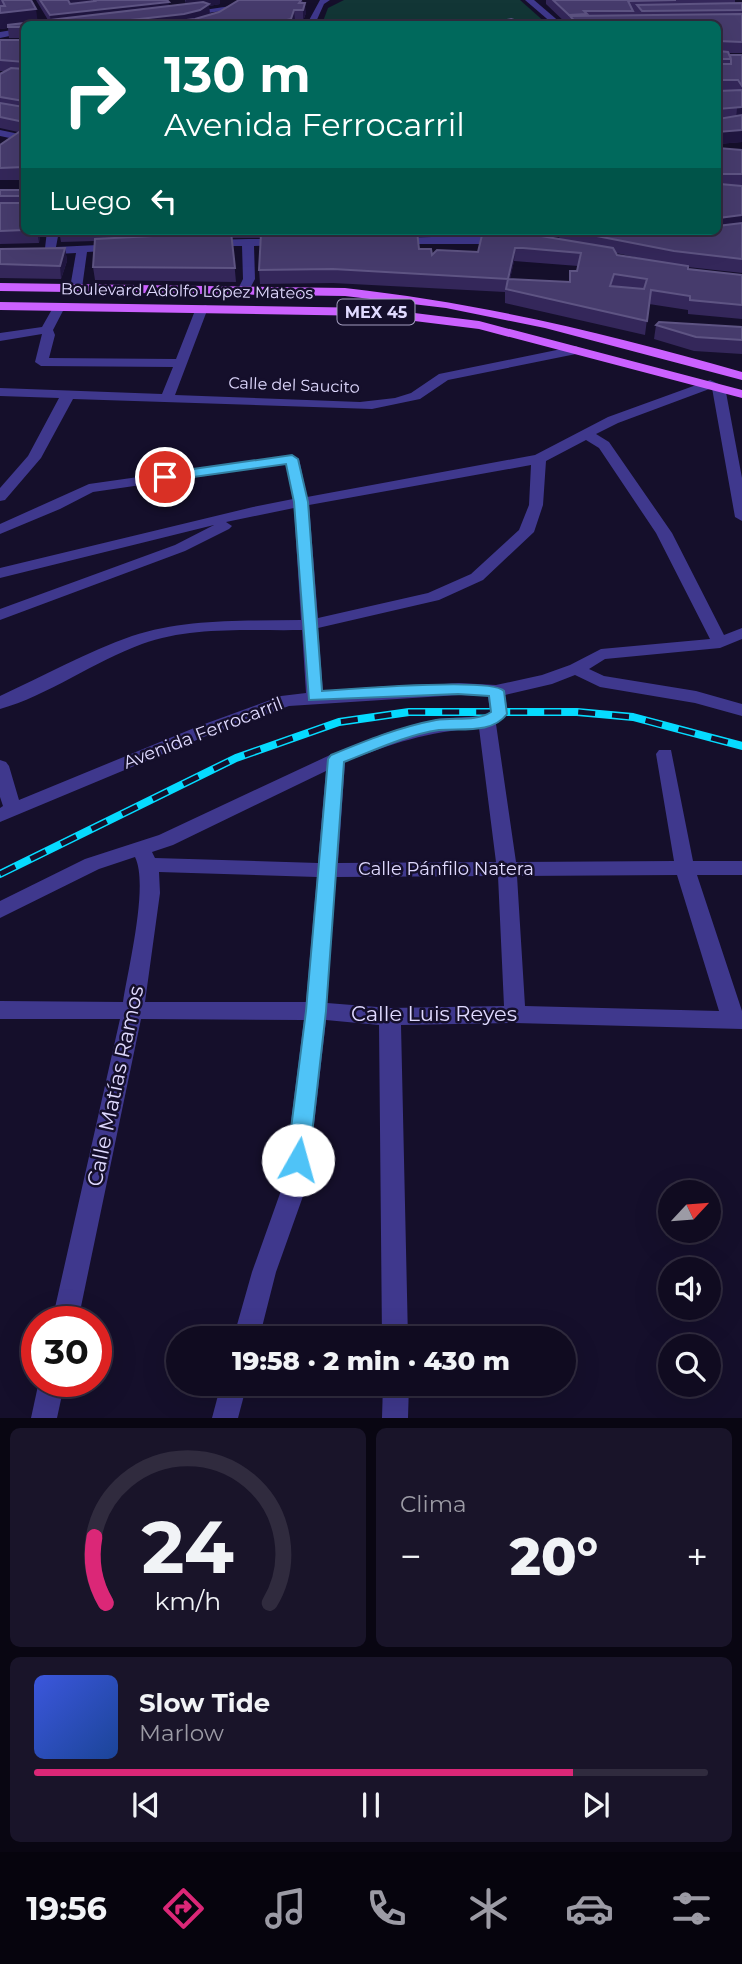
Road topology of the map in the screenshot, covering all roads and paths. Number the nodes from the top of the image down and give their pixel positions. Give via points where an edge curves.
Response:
1 (326, 0) edge
2 (535, 2) edge
3 (237, 5) edge
4 (177, 15) edge
5 (214, 21) edge
6 (312, 21) edge
7 (555, 21) edge
8 (21, 32) edge
9 (0, 35) edge
10 (0, 133) edge
11 (21, 137) edge
12 (52, 235) edge
13 (539, 235) edge
14 (380, 241) edge
15 (248, 242) junction
16 (299, 242) edge
17 (518, 242) edge
18 (534, 243) edge
19 (195, 244) edge
20 (130, 246) edge
21 (82, 249) junction
22 (50, 251) junction
23 (0, 254) edge
24 (0, 287) edge
25 (76, 289) junction
26 (243, 291) junction
27 (0, 306) edge
28 (59, 307) junction
29 (202, 308) junction
30 (479, 325) junction
31 (47, 330) junction
32 (0, 337) edge
33 (576, 350) junction
34 (182, 363) junction
35 (742, 376) edge
36 (714, 386) junction
37 (742, 386) edge
38 (0, 392) edge
39 (742, 394) edge
40 (68, 395) junction
41 (167, 398) junction
42 (584, 433) junction
43 (538, 459) junction
44 (0, 497) edge
45 (301, 502) junction
46 (253, 511) junction
47 (742, 517) edge
48 (0, 529) edge
49 (0, 573) edge
50 (0, 615) edge
51 (308, 625) junction
52 (742, 633) edge
53 (720, 643) junction
54 (576, 668) junction
55 (496, 691) junction
56 (314, 696) junction
57 (0, 703) edge
58 (742, 710) edge
59 (487, 722) junction
60 (665, 754) dead end
61 (336, 759) junction
62 (0, 766) edge
63 (6, 812) edge
64 (145, 858) junction
65 (742, 868) edge
66 (507, 869) junction
67 (685, 869) junction
68 (326, 870) junction
69 (0, 910) edge
70 (132, 1008) junction
71 (0, 1010) edge
72 (316, 1011) junction
73 (515, 1014) junction
74 (390, 1017) junction
75 (738, 1021) edge
76 (68, 1306) edge
77 (249, 1326) edge
78 (395, 1326) edge
79 (231, 1396) edge
80 (396, 1396) edge
81 (49, 1397) edge
82 (44, 1418) edge
83 (225, 1418) edge
84 (395, 1418) edge

1 - 6 street
2 - 7 street
3 - 4 street
3 - 5 street
8 - 9 street
10 - 11 street
12 - 22 street
13 - 18 street
14 - 17 street
15 - 16 street
15 - 19 street
15 - 26 street via 249,279
20 - 21 street
21 - 22 street
21 - 25 street
22 - 23 street
24 - 25 main road, Boulevard Adolfo López Mateos / MEX 45
25 - 26 main road, Boulevard Adolfo López Mateos / MEX 45
26 - 35 main road, Boulevard Adolfo López Mateos / MEX 45 via 345,292 460,307 586,333
27 - 28 main road, Boulevard Adolfo López Mateos / MEX 45
28 - 29 main road, Boulevard Adolfo López Mateos / MEX 45
28 - 31 street
29 - 30 main road, Boulevard Adolfo López Mateos / MEX 45 via 374,312
29 - 34 street
30 - 33 main road, Boulevard Adolfo López Mateos / MEX 45
30 - 37 main road via 575,340
31 - 32 street
31 - 34 street via 41,362
33 - 36 main road, Boulevard Adolfo López Mateos / MEX 45
33 - 41 street, Calle del Saucito via 444,377 430,391 389,404
34 - 41 street
36 - 39 main road, Boulevard Adolfo López Mateos / MEX 45
36 - 42 street
36 - 47 street
38 - 40 street, Calle del Saucito
40 - 41 street, Calle del Saucito
40 - 44 street via 34,458
42 - 43 street
42 - 53 street via 604,445 664,533
43 - 45 street
43 - 51 street via 536,505 526,531 477,577 433,597
45 - 46 street
45 - 48 street via 292,459 89,488
45 - 51 street
46 - 49 street
46 - 50 street via 180,548
51 - 56 street
51 - 57 street via 220,626 137,640
52 - 53 street, Avenida Ferrocarril
53 - 54 street, Avenida Ferrocarril via 601,654
54 - 55 street, Avenida Ferrocarril
54 - 58 street via 600,681 696,697
55 - 56 street, Avenida Ferrocarril
55 - 59 street via 499,714
56 - 63 street, Avenida Ferrocarril via 287,700 205,730
59 - 61 street via 438,725
59 - 66 street
60 - 67 street
61 - 64 street
61 - 68 street
62 - 63 street
64 - 68 street, Calle Pánfilo Natera via 184,868
64 - 69 street via 92,864
64 - 70 street, Calle Matías Ramos via 150,893
65 - 67 street, Calle Pánfilo Natera
66 - 67 street, Calle Pánfilo Natera
66 - 68 street, Calle Pánfilo Natera
66 - 73 street
67 - 75 street
68 - 72 street
70 - 71 street, Calle Luis Reyes
70 - 72 street, Calle Luis Reyes
70 - 76 street, Calle Matías Ramos
72 - 74 street, Calle Luis Reyes
72 - 77 street via 295,1185
73 - 74 street, Calle Luis Reyes
73 - 75 street, Calle Luis Reyes
74 - 78 street
79 - 83 street
80 - 84 street
81 - 82 street

